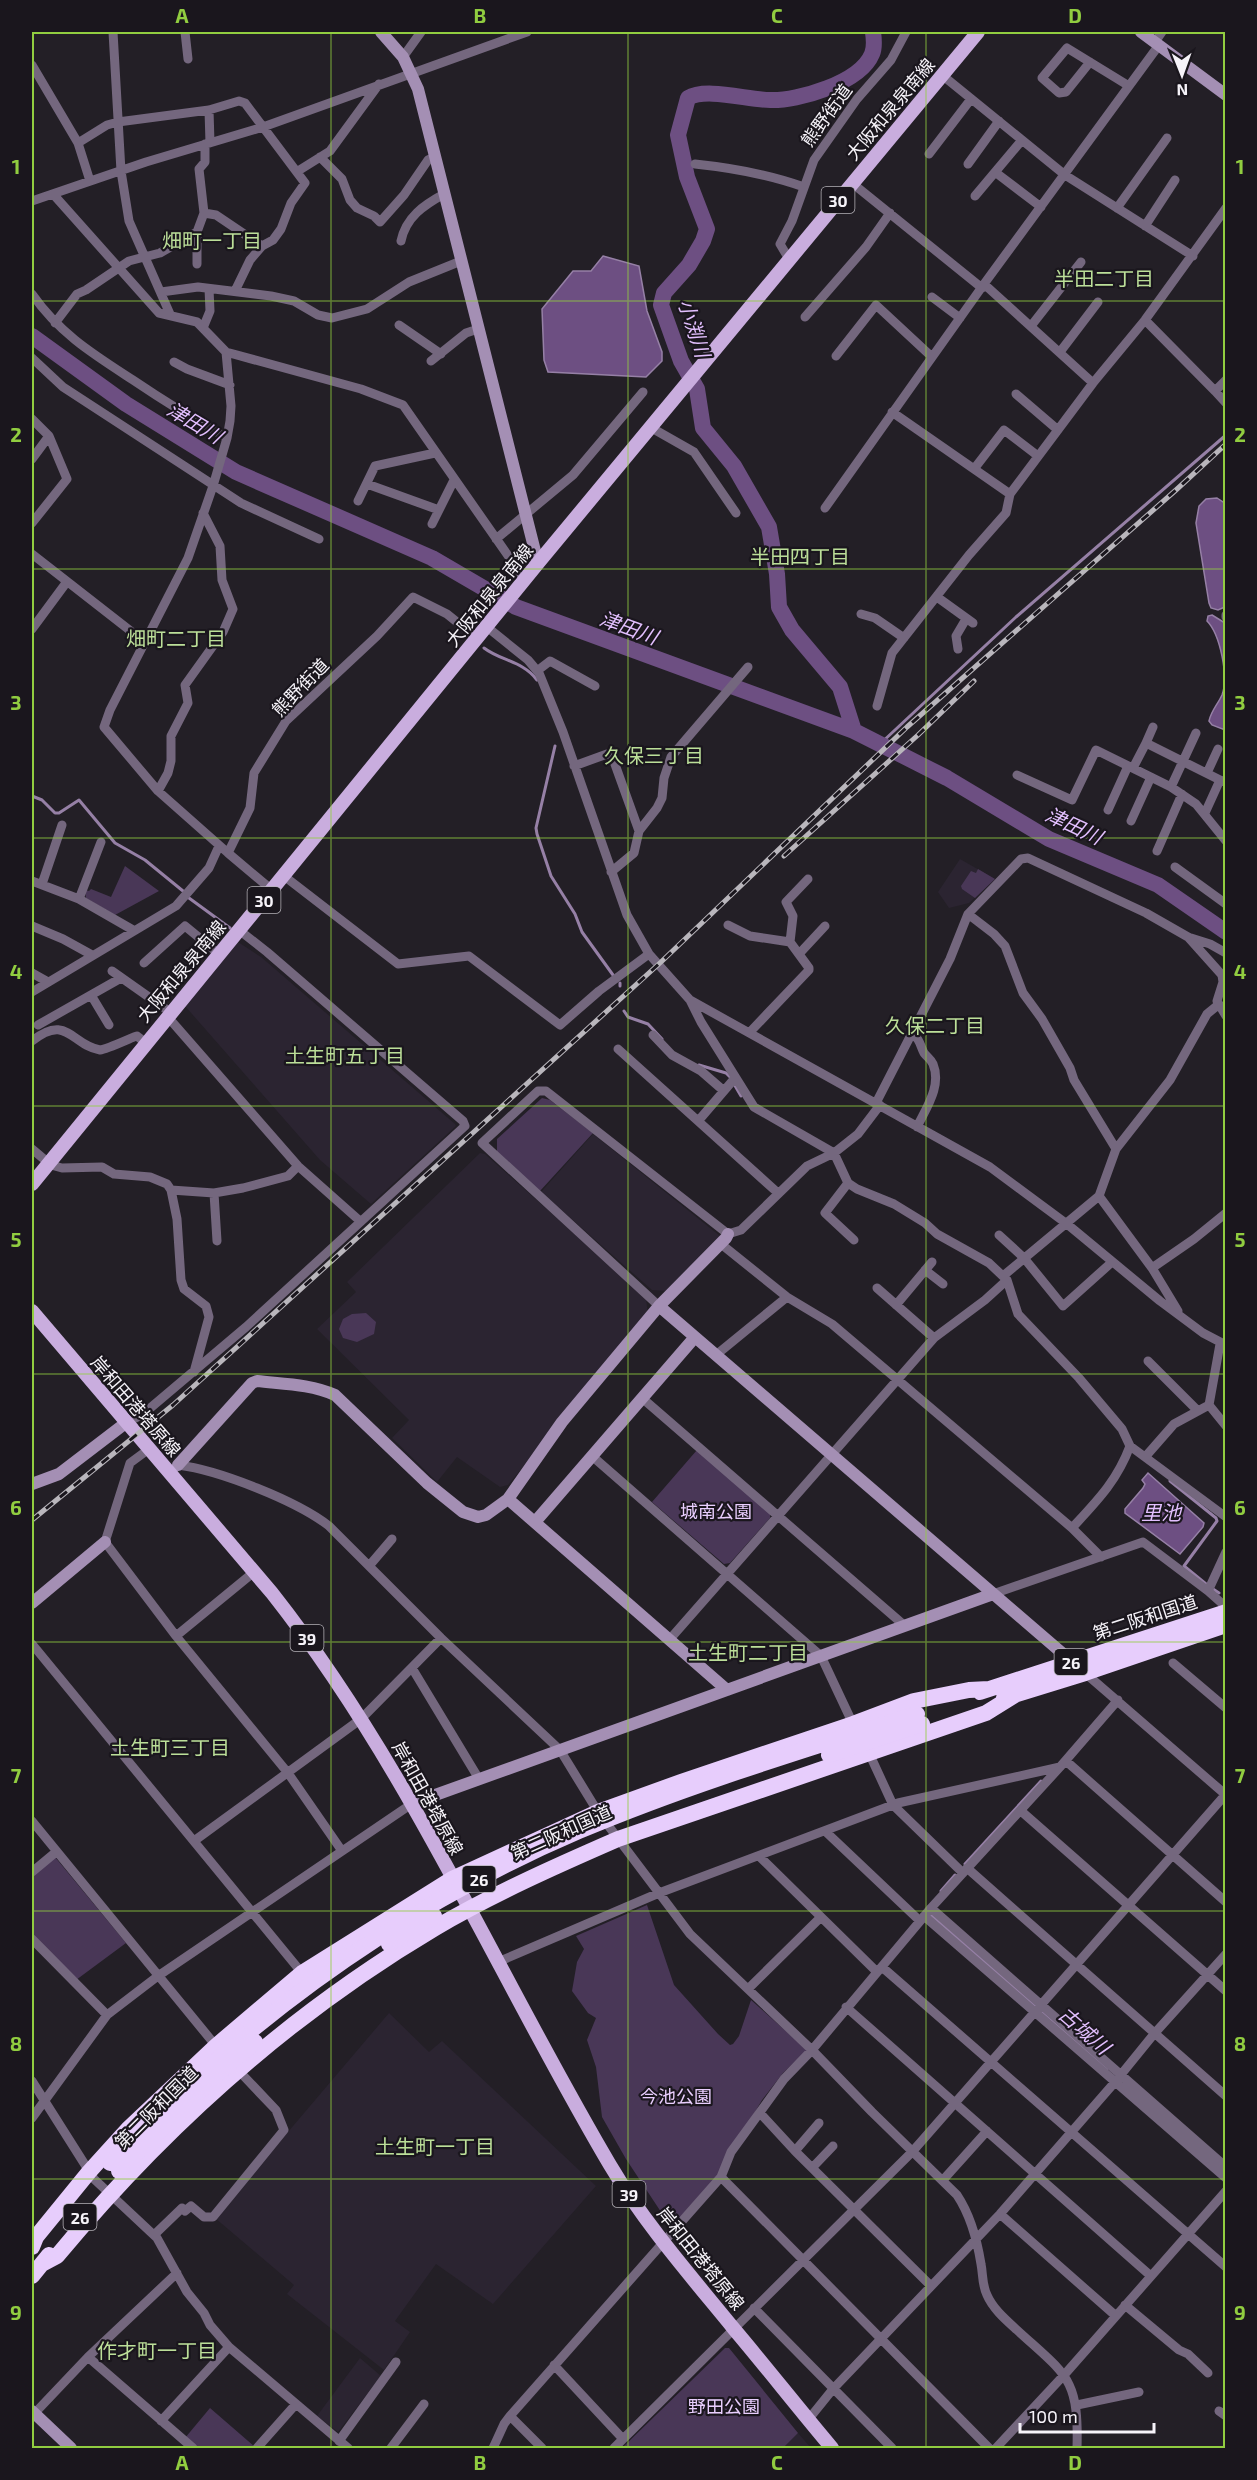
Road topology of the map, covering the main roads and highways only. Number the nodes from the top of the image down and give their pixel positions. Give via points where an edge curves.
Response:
1 (978, 32) edge
2 (32, 1184) edge
3 (32, 1311) edge
4 (1226, 1612) edge
5 (1226, 1625) edge
6 (989, 1689) junction
7 (1015, 1695) junction
8 (919, 1719) junction
9 (452, 1879) junction
10 (468, 1910) junction
11 (99, 2184) junction
12 (32, 2247) edge
13 (35, 2264) edge
14 (832, 2448) edge

1 - 2 main road, 大阪和泉泉南線 / 30 via 538,563
3 - 9 main road, 岸和田港塔原線 / 39 via 149,1449 174,1468 307,1636 413,1803
4 - 6 highway, 第二阪和国道 / 26
5 - 7 highway, 第二阪和国道 / 26
6 - 8 highway, 第二阪和国道 / 26
6 - 9 highway, 26 via 914,1701 598,1812
7 - 8 highway, 第二阪和国道 / 26
7 - 10 highway, 26 via 986,1713 618,1839
8 - 11 highway, 第二阪和国道 / 26, bridge via 711,1782 626,1813 556,1842 452,1894 378,1938 276,2009 198,2074
9 - 10 main road, 岸和田港塔原線 / 39
9 - 11 highway, 26 via 302,1973 216,2046 128,2129
10 - 11 highway, 26 via 329,1998 238,2070 141,2160
10 - 14 main road, 岸和田港塔原線 / 39 via 610,2166 663,2244
11 - 12 highway, 26 via 36,2237
11 - 13 highway, 26 via 57,2256

